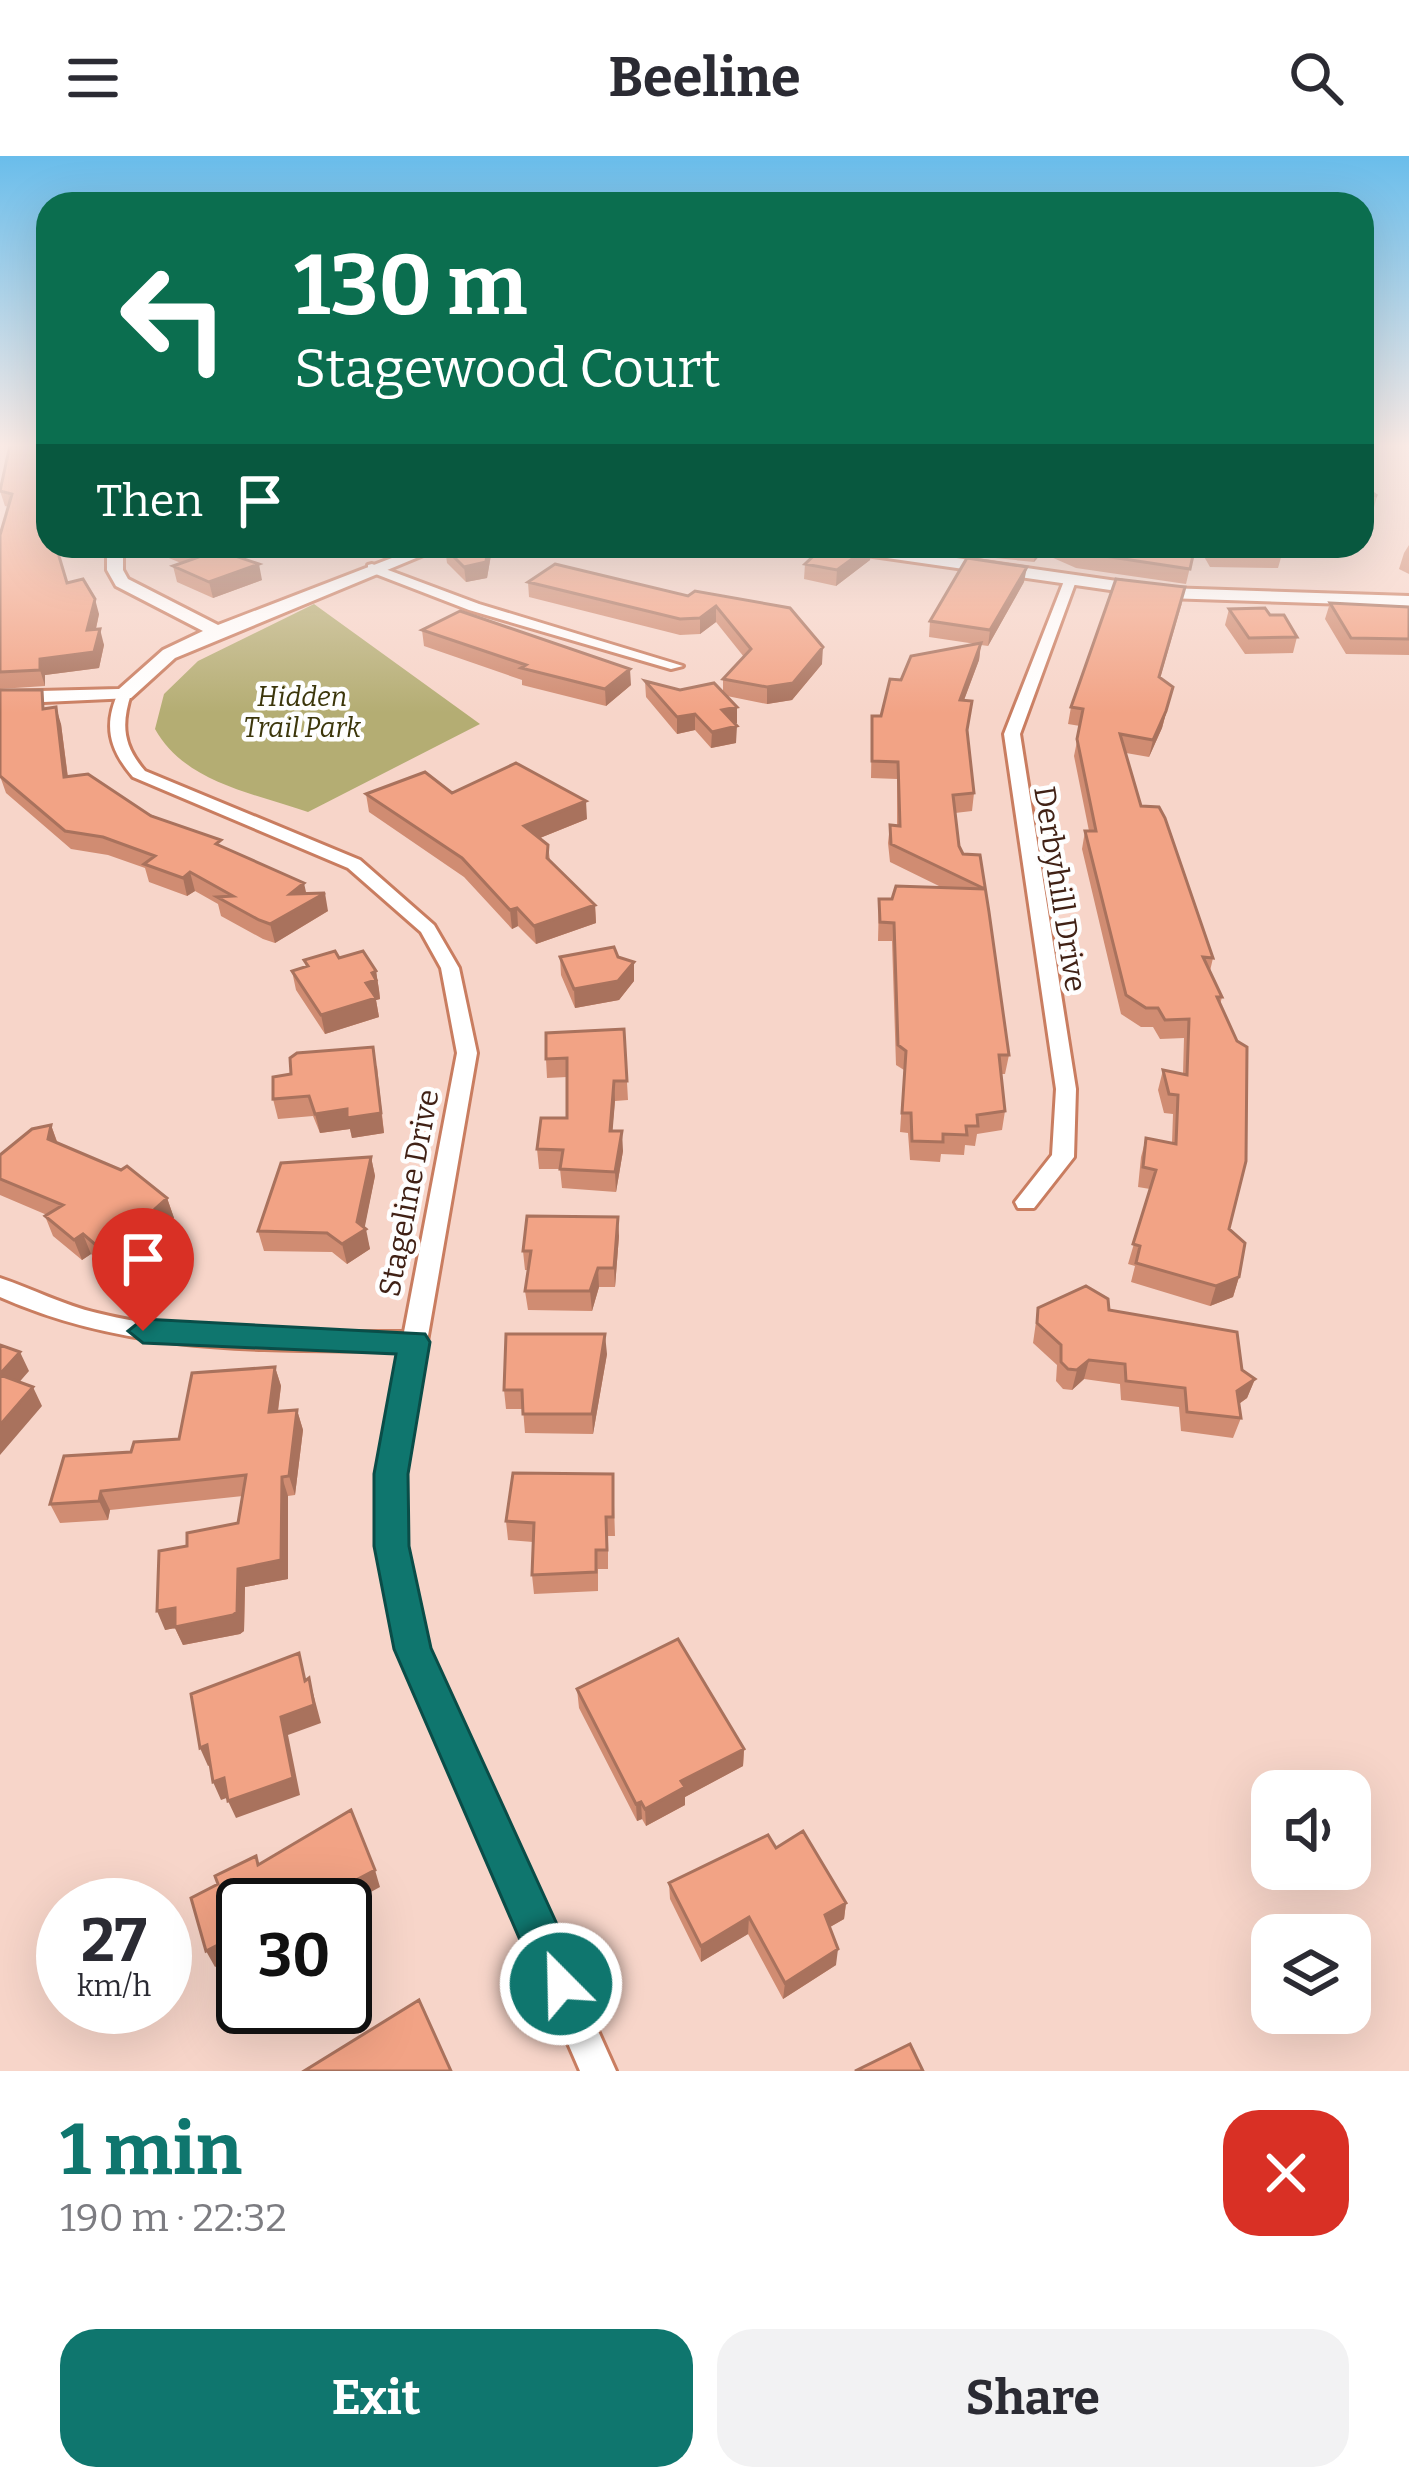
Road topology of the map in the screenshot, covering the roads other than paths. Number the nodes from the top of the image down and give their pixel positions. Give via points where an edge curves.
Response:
1 (114, 558) edge
2 (401, 558) edge
3 (918, 558) edge
4 (372, 568) junction
5 (1070, 581) junction
6 (1409, 601) edge
7 (217, 631) junction
8 (676, 666) dead end
9 (124, 694) junction
10 (0, 698) edge
11 (1027, 1202) dead end
12 (0, 1287) edge
13 (414, 1342) junction
14 (598, 2071) edge

1 - 7 street via 122,582
2 - 4 street
3 - 5 street
4 - 7 street
4 - 8 street
5 - 6 street via 1204,596
5 - 11 street, Derbyhill Drive via 1012,734 1066,1089 1063,1156
7 - 9 street via 169,654
9 - 10 street
9 - 13 street, Stageline Drive via 113,731 139,774 354,864 428,929 450,968 467,1053
12 - 13 street via 104,1327
13 - 14 street, Stageline Drive via 391,1474 392,1546 412,1649

